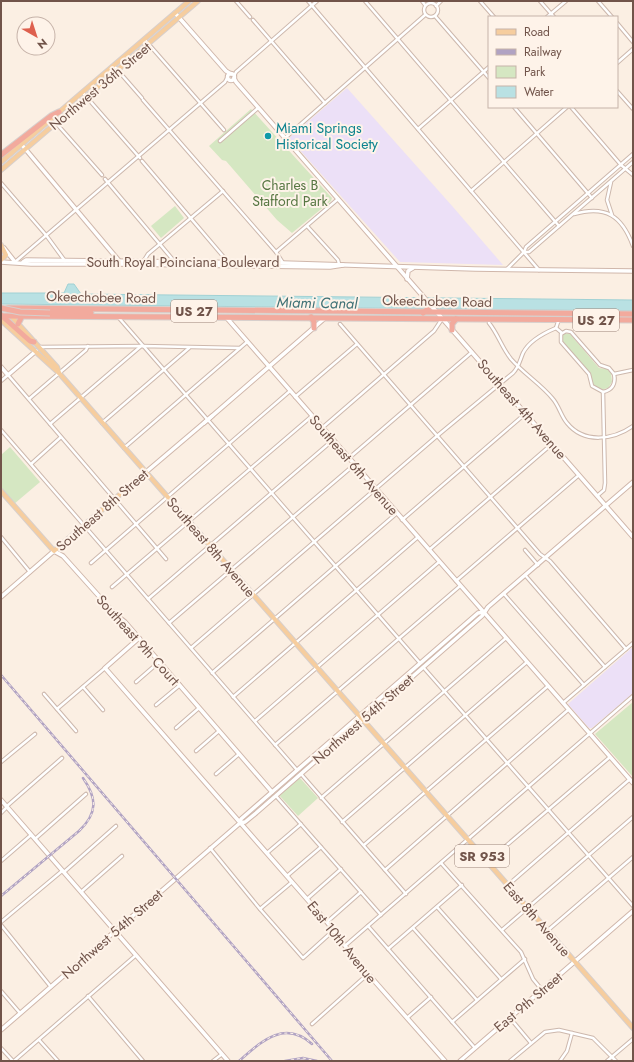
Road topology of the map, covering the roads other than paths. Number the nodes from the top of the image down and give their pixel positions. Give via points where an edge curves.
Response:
1 (189, 1) edge
2 (198, 1) edge
3 (236, 1) edge
4 (308, 1) edge
5 (317, 1) edge
6 (365, 1) edge
7 (422, 1) edge
8 (441, 1) edge
9 (480, 1) edge
10 (540, 1) edge
11 (566, 1) edge
12 (598, 1) edge
13 (425, 5) junction
14 (312, 6) junction
15 (436, 6) junction
16 (175, 13) junction
17 (551, 14) junction
18 (425, 15) junction
19 (435, 16) junction
20 (493, 16) edge
21 (548, 16) edge
22 (611, 16) edge
23 (250, 17) dead end
24 (179, 18) junction
25 (253, 20) dead end
26 (618, 24) edge
27 (398, 39) junction
28 (145, 40) junction
29 (271, 41) junction
30 (633, 42) edge
31 (148, 44) junction
32 (633, 49) edge
33 (618, 62) edge
34 (114, 66) junction
35 (365, 68) junction
36 (488, 68) edge
37 (118, 70) junction
38 (484, 72) junction
39 (231, 77) junction
40 (488, 77) edge
41 (83, 92) junction
42 (618, 92) edge
43 (87, 97) junction
44 (451, 101) junction
45 (201, 103) junction
46 (324, 103) junction
47 (258, 108) junction
48 (515, 108) edge
49 (567, 108) edge
50 (572, 108) edge
51 (633, 109) edge
52 (60, 112) junction
53 (56, 123) junction
54 (418, 129) junction
55 (170, 130) junction
56 (224, 130) dead end
57 (537, 134) junction
58 (285, 138) junction
59 (220, 141) dead end
60 (22, 145) junction
61 (25, 149) junction
62 (633, 154) edge
63 (1, 155) edge
64 (140, 159) junction
65 (1, 162) edge
66 (633, 162) edge
67 (504, 163) junction
68 (621, 165) junction
69 (626, 168) junction
70 (1, 170) edge
71 (102, 175) dead end
72 (633, 175) edge
73 (612, 180) junction
74 (106, 181) junction
75 (1, 183) edge
76 (223, 191) junction
77 (471, 191) junction
78 (588, 193) junction
79 (592, 198) junction
80 (338, 199) junction
81 (76, 209) junction
82 (572, 215) junction
83 (612, 215) junction
84 (190, 218) junction
85 (555, 222) junction
86 (307, 226) junction
87 (559, 226) junction
88 (46, 235) junction
89 (160, 244) junction
90 (633, 246) edge
91 (2, 247) edge
92 (276, 252) junction
93 (524, 252) junction
94 (1, 261) edge
95 (65, 261) junction
96 (15, 262) junction
97 (23, 262) junction
98 (143, 262) junction
99 (175, 262) junction
100 (228, 262) junction
101 (121, 263) junction
102 (283, 264) junction
103 (341, 265) junction
104 (388, 266) junction
105 (397, 267) junction
106 (414, 267) junction
107 (506, 269) junction
108 (539, 270) junction
109 (633, 271) edge
110 (403, 274) junction
111 (408, 280) junction
112 (428, 302) junction
113 (2, 307) edge
114 (425, 311) junction
115 (436, 311) junction
116 (338, 312) junction
117 (570, 314) junction
118 (633, 314) edge
119 (11, 316) junction
120 (22, 316) junction
121 (173, 316) junction
122 (1, 317) edge
123 (118, 317) junction
124 (225, 317) junction
125 (311, 317) junction
126 (326, 317) junction
127 (443, 319) junction
128 (456, 319) junction
129 (559, 319) junction
130 (633, 320) edge
131 (489, 323) dead end
132 (18, 324) junction
133 (340, 324) dead end
134 (314, 328) junction
135 (556, 328) junction
136 (452, 330) junction
137 (562, 333) junction
138 (34, 342) junction
139 (247, 342) junction
140 (357, 344) junction
141 (88, 346) junction
142 (142, 346) junction
143 (190, 347) junction
144 (240, 348) junction
145 (38, 349) junction
146 (472, 352) junction
147 (269, 366) junction
148 (518, 366) junction
149 (1, 367) edge
150 (164, 369) junction
151 (633, 370) edge
152 (59, 373) junction
153 (614, 374) junction
154 (8, 375) junction
155 (384, 375) junction
156 (1, 381) edge
157 (500, 384) junction
158 (290, 391) junction
159 (603, 392) junction
160 (186, 394) junction
161 (80, 397) junction
162 (295, 397) junction
163 (29, 400) junction
164 (410, 405) junction
165 (526, 413) junction
166 (312, 416) junction
167 (208, 419) junction
168 (102, 423) junction
169 (50, 424) junction
170 (633, 426) edge
171 (322, 428) junction
172 (1, 430) edge
173 (437, 436) junction
174 (61, 437) junction
175 (604, 438) junction
176 (333, 440) junction
177 (228, 443) junction
178 (552, 444) junction
179 (124, 448) junction
180 (349, 458) junction
181 (31, 464) junction
182 (354, 465) junction
183 (464, 466) junction
184 (250, 468) junction
185 (146, 472) junction
186 (579, 474) junction
187 (633, 482) edge
188 (375, 489) junction
189 (1, 491) edge
190 (271, 492) junction
191 (167, 496) junction
192 (598, 496) junction
193 (491, 497) junction
194 (114, 500) junction
195 (606, 506) junction
196 (397, 513) junction
197 (293, 517) junction
198 (402, 520) junction
199 (188, 521) junction
200 (135, 524) junction
201 (85, 525) junction
202 (517, 528) junction
203 (633, 536) edge
204 (1, 537) edge
205 (418, 537) junction
206 (314, 542) junction
207 (209, 545) junction
208 (157, 548) junction
209 (106, 550) junction
210 (429, 550) junction
211 (525, 550) dead end
212 (54, 551) junction
213 (546, 558) junction
214 (166, 559) dead end
215 (439, 562) junction
216 (91, 563) dead end
217 (538, 565) junction
218 (335, 566) junction
219 (231, 570) junction
220 (30, 572) junction
221 (126, 574) junction
222 (525, 576) junction
223 (456, 581) junction
224 (112, 586) dead end
225 (460, 586) junction
226 (356, 590) junction
227 (504, 594) junction
228 (253, 595) junction
229 (1, 597) edge
230 (148, 599) junction
231 (484, 612) junction
232 (377, 615) junction
233 (274, 620) junction
234 (169, 623) junction
235 (139, 638) junction
236 (506, 638) junction
237 (399, 639) junction
238 (445, 642) junction
239 (633, 643) edge
240 (295, 644) junction
241 (191, 648) junction
242 (626, 649) junction
243 (159, 662) junction
244 (527, 662) junction
245 (420, 663) junction
246 (423, 667) junction
247 (605, 667) junction
248 (105, 668) junction
249 (316, 668) junction
250 (212, 673) junction
251 (136, 682) dead end
252 (180, 685) junction
253 (584, 685) junction
254 (548, 686) junction
255 (83, 687) junction
256 (337, 692) junction
257 (444, 692) junction
258 (44, 694) dead end
259 (633, 696) edge
260 (234, 697) junction
261 (563, 704) junction
262 (156, 705) dead end
263 (199, 708) junction
264 (57, 710) junction
265 (103, 710) dead end
266 (568, 710) junction
267 (465, 715) junction
268 (361, 718) junction
269 (255, 722) junction
270 (176, 728) dead end
271 (76, 731) dead end
272 (220, 731) junction
273 (35, 734) dead end
274 (590, 734) junction
275 (487, 739) junction
276 (383, 744) junction
277 (275, 745) junction
278 (196, 751) dead end
279 (239, 754) junction
280 (314, 755) junction
281 (610, 757) junction
282 (62, 758) dead end
283 (1, 762) edge
284 (508, 763) junction
285 (404, 768) junction
286 (297, 770) junction
287 (216, 774) dead end
288 (300, 774) junction
289 (630, 780) junction
290 (633, 783) edge
291 (529, 787) junction
292 (272, 792) junction
293 (425, 792) junction
294 (86, 794) dead end
295 (277, 794) junction
296 (321, 798) junction
297 (1, 800) edge
298 (7, 807) junction
299 (549, 810) junction
300 (1, 813) edge
301 (446, 816) junction
302 (633, 817) edge
303 (240, 822) junction
304 (342, 822) junction
305 (300, 824) junction
306 (116, 826) dead end
307 (569, 833) junction
308 (31, 835) junction
309 (35, 840) junction
310 (468, 840) junction
311 (364, 845) junction
312 (321, 847) junction
313 (210, 848) junction
314 (267, 853) junction
315 (589, 855) junction
316 (122, 856) dead end
317 (633, 857) edge
318 (1, 861) edge
319 (487, 862) junction
320 (441, 863) junction
321 (341, 869) junction
322 (385, 870) junction
323 (63, 872) junction
324 (287, 876) junction
325 (609, 878) junction
326 (292, 882) junction
327 (462, 885) junction
328 (507, 885) junction
329 (361, 892) junction
330 (81, 893) junction
331 (406, 894) junction
332 (307, 899) junction
333 (633, 906) edge
334 (437, 907) junction
335 (528, 908) junction
336 (260, 909) junction
337 (633, 912) edge
338 (381, 915) junction
339 (1, 922) edge
340 (327, 922) junction
341 (1, 925) edge
342 (368, 926) junction
343 (413, 928) junction
344 (334, 930) junction
345 (502, 930) junction
346 (547, 931) junction
347 (115, 932) junction
348 (346, 945) junction
349 (388, 949) junction
350 (135, 956) junction
351 (525, 959) junction
352 (575, 962) junction
353 (368, 974) junction
354 (501, 979) junction
355 (51, 987) junction
356 (542, 990) junction
357 (1, 991) edge
358 (88, 996) junction
359 (431, 997) junction
360 (477, 1000) junction
361 (20, 1014) junction
362 (407, 1018) junction
363 (509, 1018) junction
364 (452, 1022) junction
365 (312, 1024) dead end
366 (633, 1028) edge
367 (1, 1030) edge
368 (572, 1033) junction
369 (633, 1039) edge
370 (39, 1040) junction
371 (531, 1043) junction
372 (1, 1048) edge
373 (475, 1048) junction
374 (222, 1054) junction
375 (612, 1057) junction
376 (13, 1061) edge
377 (58, 1061) edge
378 (143, 1061) edge
379 (213, 1061) edge
380 (228, 1061) edge
381 (444, 1061) edge
382 (460, 1061) edge
383 (510, 1061) edge
384 (560, 1061) edge
385 (608, 1061) edge
386 (616, 1061) edge

1 - 16 main road, Northwest 36th Street
2 - 24 main road, Northwest 36th Street
3 - 23 street
4 - 14 street
5 - 14 street
6 - 27 street
7 - 13 street
8 - 15 street
9 - 20 street
10 - 17 street
11 - 17 street
12 - 22 street
13 - 15 street via 431,3
13 - 18 street
14 - 29 street
14 - 35 street
15 - 19 street via 438,12
16 - 24 street, Southeast 4th Avenue
16 - 28 main road, Northwest 36th Street
17 - 21 street
18 - 19 street
18 - 27 street
19 - 38 street
24 - 31 main road, Northwest 36th Street
24 - 39 street, Southeast 4th Avenue
25 - 29 street
26 - 30 street
27 - 35 street
27 - 44 street
28 - 31 street
28 - 34 main road, Northwest 36th Street
29 - 39 street
29 - 46 street
31 - 37 main road, Northwest 36th Street
31 - 45 street
32 - 33 street
34 - 37 street
34 - 41 main road, Northwest 36th Street
35 - 46 street
35 - 54 street
36 - 38 street
37 - 43 main road, Northwest 36th Street
37 - 55 street
38 - 40 street
38 - 44 street
39 - 45 street
39 - 47 street, Southeast 4th Avenue
41 - 43 street
41 - 52 main road, Northwest 36th Street
42 - 51 street
43 - 53 main road, Northwest 36th Street
43 - 64 street
44 - 54 street
44 - 67 street
45 - 55 street
45 - 56 street
46 - 58 street
47 - 58 street, Southeast 4th Avenue
47 - 59 street
48 - 57 street
49 - 57 street
50 - 68 street
52 - 53 main road
52 - 60 main road, Northwest 36th Street
52 - 63 highway via 51,116
53 - 61 main road, Northwest 36th Street
53 - 71 street
54 - 77 street
55 - 64 street
55 - 76 street
57 - 67 street
57 - 78 street
58 - 80 street, Southeast 4th Avenue
60 - 61 street
60 - 65 main road, Northwest 36th Street
61 - 70 main road, Northwest 36th Street
61 - 81 street
62 - 68 street
64 - 74 street
64 - 84 street
66 - 69 street
67 - 77 street
67 - 85 street
68 - 69 street
68 - 78 street
69 - 72 street
69 - 73 street
73 - 79 street
73 - 83 street via 607,200
74 - 81 street
74 - 89 street
75 - 88 street
76 - 84 street
76 - 92 street
77 - 93 street
78 - 79 street
78 - 85 street
79 - 82 street
80 - 86 street
80 - 105 street, Southeast 4th Avenue
81 - 88 street
81 - 101 street
82 - 83 street via 595,211
82 - 87 street
83 - 90 street via 624,226
84 - 89 street
84 - 100 street
85 - 87 street
85 - 93 street
86 - 92 street
86 - 103 street
87 - 93 street via 529,252
88 - 95 street
88 - 96 street
89 - 98 street
89 - 99 street
91 - 94 main road via 6,255
91 - 96 street
92 - 102 street
93 - 107 street
93 - 108 street
94 - 96 street, South Royal Poinciana Boulevard
95 - 97 street, South Royal Poinciana Boulevard
95 - 101 street, South Royal Poinciana Boulevard
96 - 97 street, South Royal Poinciana Boulevard
97 - 101 street, South Royal Poinciana Boulevard
98 - 99 street, South Royal Poinciana Boulevard
98 - 101 street, South Royal Poinciana Boulevard
99 - 100 street, South Royal Poinciana Boulevard
100 - 102 street, South Royal Poinciana Boulevard
101 - 102 street, South Royal Poinciana Boulevard
102 - 103 street, South Royal Poinciana Boulevard
103 - 104 street, South Royal Poinciana Boulevard
104 - 105 street, South Royal Poinciana Boulevard
104 - 110 street
105 - 106 street, South Royal Poinciana Boulevard
105 - 110 street, Southeast 4th Avenue
106 - 107 street, South Royal Poinciana Boulevard
106 - 111 street via 408,271
107 - 108 street, South Royal Poinciana Boulevard
108 - 109 street, South Royal Poinciana Boulevard
110 - 111 street, Southeast 4th Avenue
111 - 112 street, Southeast 4th Avenue
112 - 114 highway
112 - 115 street, Southeast 4th Avenue
113 - 116 highway, Okeechobee Road / US 27
113 - 119 highway, SR 953
113 - 121 highway, bridge via 20,312
114 - 115 highway, Okeechobee Road / US 27
114 - 116 highway, Okeechobee Road / US 27
115 - 117 highway, Okeechobee Road / US 27
115 - 127 street, Southeast 4th Avenue
116 - 126 highway
117 - 118 highway, Okeechobee Road / US 27
117 - 129 highway
119 - 120 highway, Okeechobee Road / US 27
119 - 122 highway, Okeechobee Road / US 27
119 - 132 main road, SR 953
120 - 123 highway, Okeechobee Road / US 27
120 - 132 highway
121 - 123 highway, Okeechobee Road / US 27
121 - 124 highway, Okeechobee Road / US 27
122 - 138 highway
122 - 145 main road, SR 953
123 - 142 street
124 - 125 highway, Okeechobee Road / US 27
124 - 139 street, Southeast 6th Avenue
125 - 126 highway, Okeechobee Road / US 27
125 - 134 highway
126 - 127 highway, Okeechobee Road / US 27
126 - 134 street
127 - 128 highway, Okeechobee Road / US 27
127 - 136 street, Southeast 4th Avenue
127 - 155 street
128 - 129 highway, Okeechobee Road / US 27
128 - 136 highway via 452,324
129 - 130 highway, Okeechobee Road / US 27
129 - 135 street
131 - 148 street
132 - 138 main road, SR 953
133 - 140 street
134 - 147 street
135 - 137 street
135 - 148 street via 527,348
136 - 146 street, Southeast 4th Avenue
137 - 153 street via 572,333 600,365
137 - 159 street via 562,343 589,374 593,387
138 - 145 main road, SR 953
139 - 144 street
139 - 147 street, Southeast 6th Avenue
140 - 155 street
140 - 162 street
141 - 142 street
141 - 145 street
141 - 152 street
142 - 143 street
142 - 150 street
142 - 161 street
143 - 144 street
143 - 150 street
144 - 160 street
145 - 152 main road, SR 953
145 - 154 street
146 - 157 street, Southeast 4th Avenue
146 - 164 street
147 - 158 street, Southeast 6th Avenue
147 - 167 street
148 - 157 street
148 - 175 street via 553,399 572,428 588,437
149 - 154 street
150 - 160 street
150 - 168 street
151 - 153 street
152 - 161 main road, Southeast 8th Avenue / SR 953
152 - 163 street
153 - 159 street via 613,386
154 - 156 street
154 - 163 street
155 - 164 street
155 - 171 street
157 - 165 street, Southeast 4th Avenue
157 - 173 street
158 - 162 street, Southeast 6th Avenue
158 - 177 street
159 - 175 street
160 - 167 street
160 - 179 street
161 - 168 main road, Southeast 8th Avenue / SR 953
161 - 169 street
162 - 166 street, Southeast 6th Avenue
163 - 169 street
164 - 173 street
164 - 180 street
165 - 178 street, Southeast 4th Avenue
165 - 183 street
166 - 171 street, Southeast 6th Avenue
166 - 184 street
167 - 177 street
167 - 185 street, Southeast 8th Street
168 - 179 main road, Southeast 8th Avenue / SR 953
169 - 174 street
170 - 175 street
171 - 176 street, Southeast 6th Avenue
172 - 181 street
173 - 183 street
173 - 188 street
174 - 181 street
174 - 194 street
175 - 192 street via 605,485
176 - 180 street, Southeast 6th Avenue
176 - 190 street
177 - 184 street
177 - 191 street
178 - 186 street, Southeast 4th Avenue
178 - 193 street
179 - 185 main road, Southeast 8th Avenue / SR 953
180 - 182 street, Southeast 6th Avenue
181 - 201 street
182 - 188 street, Southeast 6th Avenue
182 - 197 street
183 - 193 street
183 - 198 street
184 - 190 street
184 - 199 street
185 - 191 main road, Southeast 8th Avenue / SR 953
185 - 194 main road, Southeast 8th Street
186 - 192 street, Southeast 4th Avenue
186 - 202 street
187 - 195 street, Northwest 54th Street
188 - 196 street, Southeast 6th Avenue
188 - 206 street
189 - 212 main road, Southeast 9th Court
190 - 197 street
190 - 207 street
191 - 199 main road, Southeast 8th Avenue / SR 953
191 - 200 street
192 - 195 street, Southeast 4th Avenue
193 - 202 street
193 - 210 street
194 - 200 street
194 - 201 main road, Southeast 8th Street
195 - 203 street, Southeast 4th Avenue
195 - 213 street, Northwest 54th Street
196 - 198 street, Southeast 6th Avenue
196 - 218 street
197 - 206 street
197 - 219 street
198 - 205 street, Southeast 6th Avenue
199 - 207 main road, Southeast 8th Avenue / SR 953
199 - 208 street
200 - 208 street
200 - 209 street
201 - 209 street
201 - 212 main road, Southeast 8th Street
202 - 213 street
202 - 223 street
204 - 220 street
205 - 210 street, Southeast 6th Avenue
205 - 226 street
206 - 218 street
206 - 228 street
207 - 219 main road, Southeast 8th Avenue / SR 953
207 - 230 street
208 - 214 street
208 - 221 street
209 - 216 street
209 - 221 street
210 - 215 street, Southeast 6th Avenue
211 - 217 street
212 - 220 street, Southeast 8th Street
212 - 235 street, Southeast 9th Court via 63,556
213 - 217 street, Northwest 54th Street
213 - 242 street
215 - 223 street, Southeast 6th Avenue
215 - 232 street
217 - 222 street, Northwest 54th Street
218 - 226 street
218 - 233 street
219 - 228 main road, Southeast 8th Avenue / SR 953
219 - 234 street
220 - 229 street, Southeast 8th Street
221 - 224 street
221 - 230 street
222 - 227 street, Northwest 54th Street
222 - 247 street
223 - 225 street, Southeast 6th Avenue
225 - 231 street, Southeast 6th Avenue
225 - 237 street
226 - 232 street
226 - 240 street
227 - 231 street, Northwest 54th Street
227 - 253 street
228 - 233 main road, Southeast 8th Avenue / SR 953
228 - 241 street
230 - 234 street
231 - 236 street, Southeast 6th Avenue
231 - 238 street, Northwest 54th Street via 478,613
231 - 246 street, Northwest 54th Street
232 - 237 street
232 - 249 street
233 - 240 main road, Southeast 8th Avenue / SR 953
233 - 250 street
234 - 241 street
235 - 243 street, Southeast 9th Court
235 - 248 street
236 - 244 street, Southeast 6th Avenue
236 - 257 street
237 - 245 street
237 - 256 street
238 - 245 street, Northwest 54th Street
238 - 246 street
239 - 242 street
240 - 249 main road, Southeast 8th Avenue / SR 953
240 - 260 street
241 - 250 street
242 - 247 street
243 - 251 street
243 - 252 street, Southeast 9th Court
244 - 254 street, Southeast 6th Avenue
244 - 267 street
245 - 268 street, Northwest 54th Street
246 - 257 street
246 - 268 street, Northwest 54th Street
247 - 253 street
248 - 255 street
248 - 303 street, East 10th Avenue
249 - 256 main road, Southeast 8th Avenue / SR 953
249 - 269 street
250 - 260 street
252 - 262 street
252 - 263 street, Southeast 9th Court
253 - 261 street
254 - 261 street, Southeast 6th Avenue
254 - 275 street
255 - 264 street
255 - 265 street
256 - 268 main road, Southeast 8th Avenue / SR 953
256 - 277 street
257 - 267 street
257 - 276 street
258 - 264 street
259 - 274 street
260 - 269 street
261 - 266 street, Southeast 6th Avenue
263 - 270 street
263 - 272 street, Southeast 9th Court
264 - 271 street
266 - 274 street, Southeast 6th Avenue
266 - 284 street
267 - 275 street
267 - 285 street
268 - 276 main road, East 8th Avenue / SR 953
268 - 280 street, Northwest 54th Street
268 - 288 street, Northwest 54th Street
269 - 277 street
272 - 278 street
272 - 279 street, Southeast 9th Court
273 - 283 street
274 - 281 street, Southeast 6th Avenue
274 - 291 street
275 - 284 street
275 - 293 street
276 - 285 main road, East 8th Avenue / SR 953
276 - 296 street
277 - 286 street
279 - 287 street
279 - 292 street, Southeast 9th Court
280 - 286 street, Northwest 54th Street
280 - 288 street
281 - 289 street, Southeast 6th Avenue
281 - 299 street
282 - 298 street
284 - 291 street
284 - 301 street
285 - 293 main road, East 8th Avenue / SR 953
285 - 304 street
286 - 292 street, Northwest 54th Street
286 - 295 street via 296,774 279,788
288 - 295 street, Northwest 54th Street
288 - 296 street
289 - 290 street, Southeast 6th Avenue
289 - 307 street
291 - 299 street
291 - 310 street
292 - 303 street, Northwest 54th Street
293 - 301 main road, East 8th Avenue / SR 953
293 - 311 street
294 - 309 street
295 - 303 street, Northwest 54th Street via 245,822
295 - 305 street
296 - 304 street
297 - 298 street
298 - 300 street
298 - 308 street
299 - 307 street
299 - 319 street
301 - 310 main road, East 8th Avenue / SR 953
301 - 322 street
302 - 315 street
303 - 313 street, Northwest 54th Street
303 - 314 street, East 10th Avenue
304 - 311 street
305 - 312 street
305 - 314 street
306 - 323 street
307 - 315 street
307 - 328 street
308 - 309 street
308 - 318 street
309 - 323 street
310 - 319 main road, East 8th Avenue / SR 953
310 - 320 street
311 - 322 street
312 - 321 street
312 - 324 street
313 - 336 street
313 - 347 street, Northwest 54th Street
314 - 324 street, East 10th Avenue
315 - 325 street
315 - 335 street
316 - 330 street
317 - 325 street
319 - 328 main road, East 8th Avenue / SR 953
320 - 327 street
320 - 331 street
321 - 329 street
321 - 332 street
322 - 331 street
323 - 330 street
323 - 339 street
324 - 326 street, East 10th Avenue
325 - 333 street
325 - 346 street
326 - 332 street, East 10th Avenue
326 - 336 street
327 - 334 street
327 - 345 street
328 - 335 main road, East 8th Avenue / SR 953
329 - 338 street
329 - 340 street
330 - 347 street
331 - 338 street
332 - 340 street, East 10th Avenue
334 - 343 street
334 - 354 street
335 - 345 street
335 - 346 main road, East 8th Avenue / SR 953
336 - 344 street via 303,958
337 - 352 street, East 9th Street
338 - 342 street
340 - 344 street, East 10th Avenue
341 - 355 street
342 - 348 street
342 - 349 street
343 - 349 street
343 - 360 street
344 - 348 street, East 10th Avenue
345 - 351 street
346 - 352 main road, East 8th Avenue / SR 953
347 - 350 street
347 - 355 street, Northwest 54th Street
348 - 353 street, East 10th Avenue
349 - 359 street
350 - 358 street
350 - 374 street
351 - 354 street
351 - 356 street via 533,979
352 - 356 street, East 9th Street
352 - 366 main road, East 8th Avenue / SR 953
353 - 362 street, East 10th Avenue
353 - 365 street
354 - 360 street
355 - 361 street, Northwest 54th Street
356 - 363 street, East 9th Street
357 - 361 street
358 - 370 street
358 - 378 street
359 - 362 street
359 - 364 street
360 - 364 street
361 - 367 street, Northwest 54th Street
362 - 381 street, East 10th Avenue
363 - 371 street
363 - 373 street, East 9th Street
364 - 373 street
368 - 371 street via 552,1030
368 - 375 street via 594,1038
368 - 384 street via 567,1051
369 - 375 street
370 - 376 street
370 - 377 street
371 - 383 street
372 - 376 street
373 - 382 street, East 9th Street
374 - 379 street
374 - 380 street
375 - 385 street
375 - 386 street

